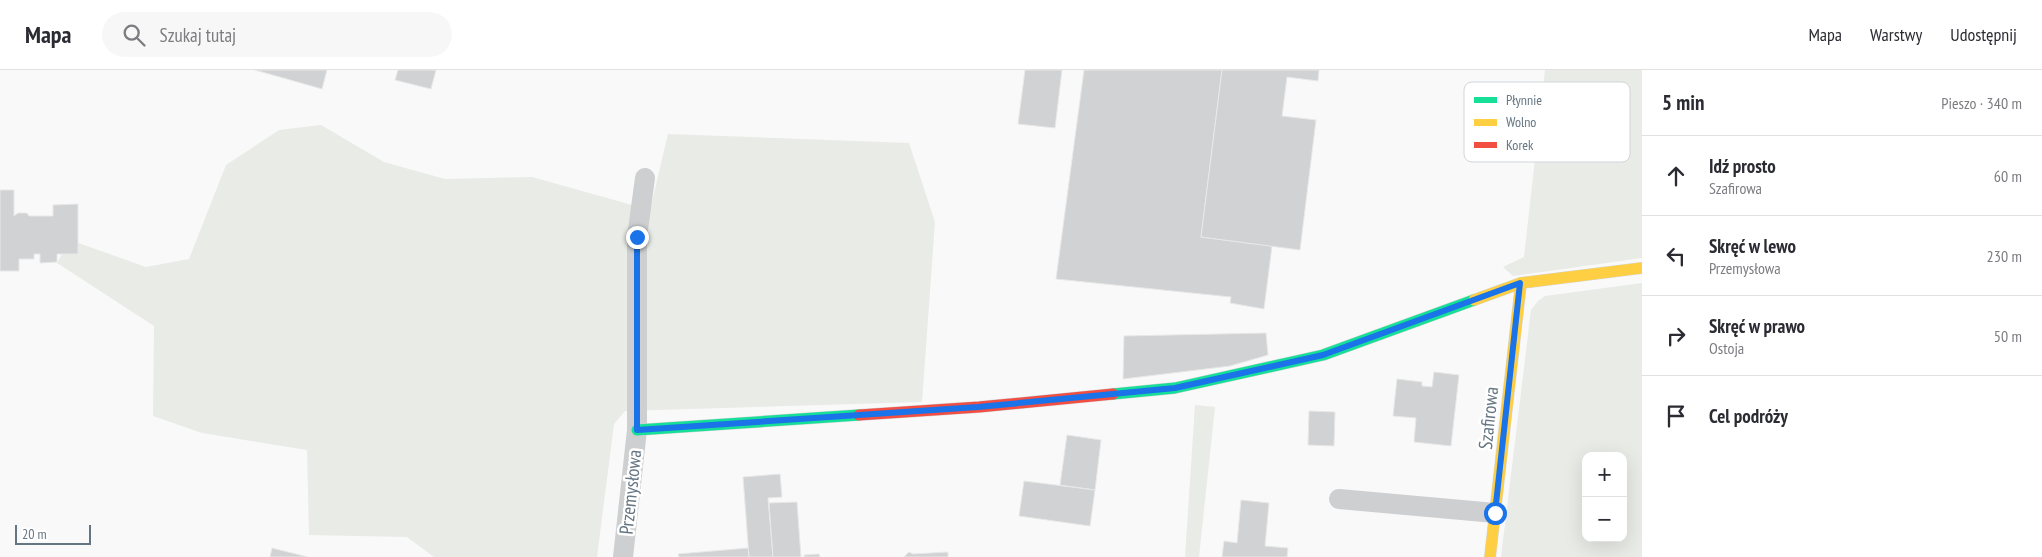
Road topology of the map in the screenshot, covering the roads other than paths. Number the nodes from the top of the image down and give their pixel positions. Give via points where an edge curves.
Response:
1 (645, 178) dead end
2 (1642, 268) edge
3 (1520, 283) junction
4 (637, 430) junction
5 (1339, 499) dead end
6 (1495, 513) junction
7 (623, 557) edge
8 (1490, 557) edge

1 - 4 street via 637,237
2 - 3 street, Przemysłowa
3 - 4 street, Przemysłowa via 1323,355 1175,388 978,407
3 - 6 street, Szafirowa
4 - 7 street, Przemysłowa
5 - 6 street
6 - 8 street, Szafirowa

